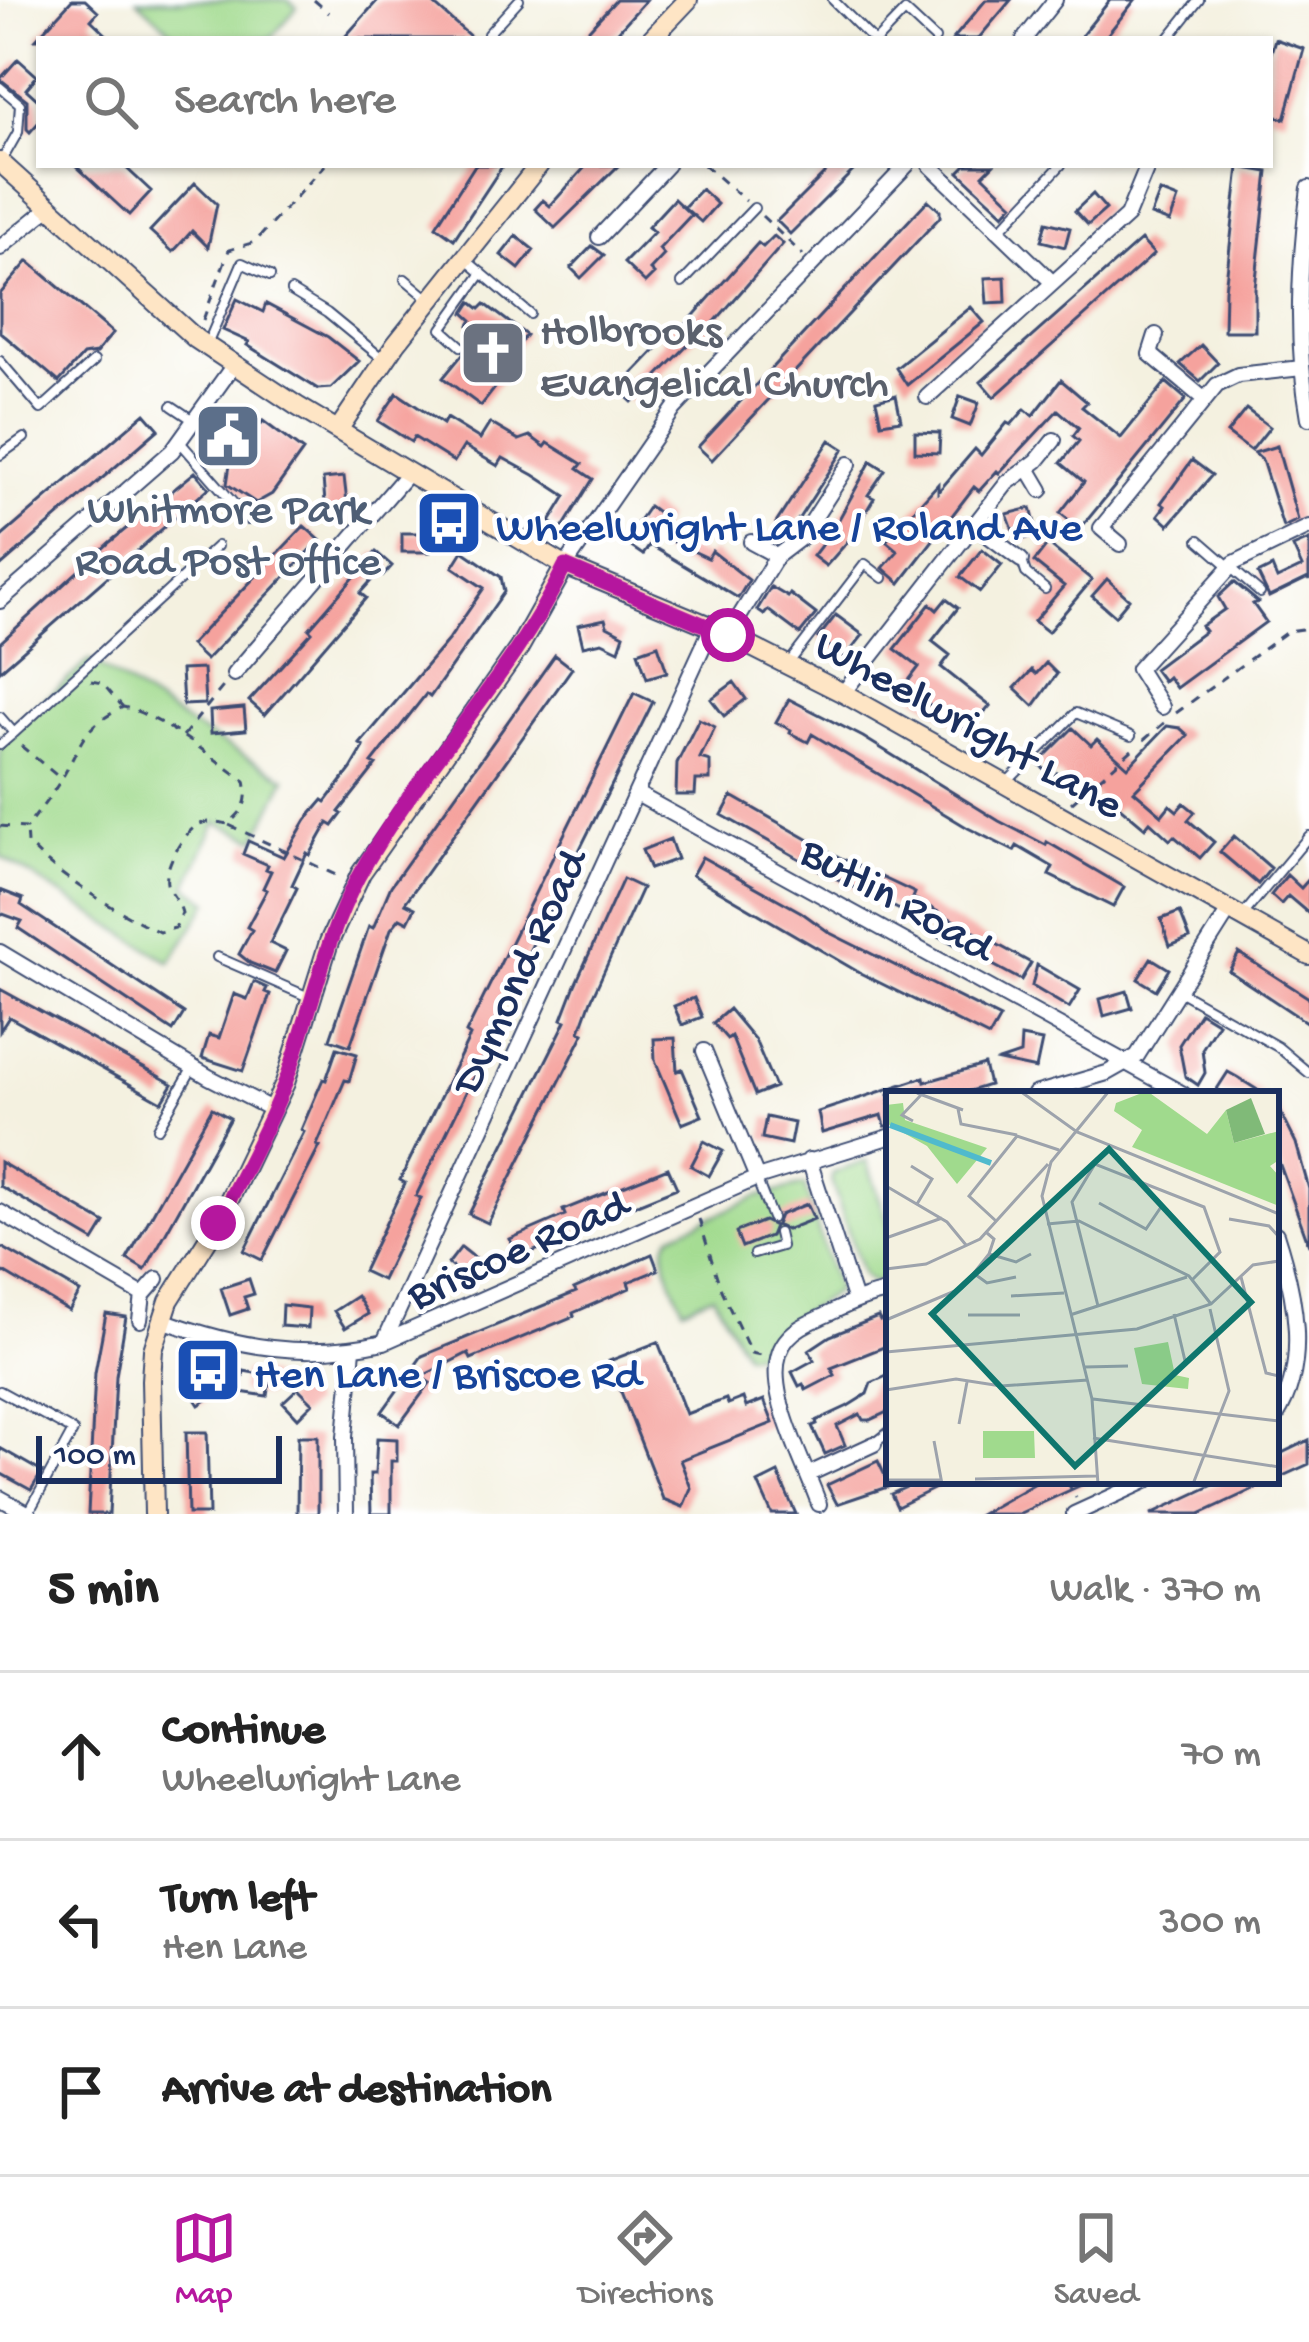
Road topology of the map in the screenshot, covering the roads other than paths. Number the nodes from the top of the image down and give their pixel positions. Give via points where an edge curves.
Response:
1 (519, 0) edge
2 (688, 0) edge
3 (833, 0) edge
4 (1055, 0) edge
5 (1198, 0) edge
6 (490, 36) edge
7 (654, 36) edge
8 (872, 36) edge
9 (878, 36) edge
10 (932, 36) edge
11 (1026, 36) edge
12 (1170, 36) edge
13 (0, 87) edge
14 (0, 162) edge
15 (537, 168) edge
16 (664, 168) edge
17 (905, 168) edge
18 (933, 168) edge
19 (1058, 168) edge
20 (1147, 168) edge
21 (1309, 188) edge
22 (50, 207) junction
23 (754, 208) dead end
24 (999, 231) junction
25 (599, 236) dead end
26 (0, 248) edge
27 (464, 258) junction
28 (482, 273) junction
29 (270, 276) dead end
30 (405, 280) dead end
31 (1052, 282) junction
32 (682, 283) dead end
33 (291, 291) dead end
34 (431, 301) junction
35 (530, 314) dead end
36 (1156, 335) dead end
37 (201, 343) junction
38 (461, 346) dead end
39 (385, 360) junction
40 (0, 361) edge
41 (94, 362) dead end
42 (233, 366) junction
43 (1302, 368) junction
44 (927, 397) dead end
45 (1205, 400) junction
46 (172, 406) dead end
47 (1309, 418) edge
48 (194, 421) junction
49 (338, 430) junction
50 (24, 438) dead end
51 (1054, 440) dead end
52 (180, 442) junction
53 (0, 455) edge
54 (849, 464) dead end
55 (1028, 468) junction
56 (409, 472) junction
57 (1041, 490) dead end
58 (248, 520) dead end
59 (974, 525) junction
60 (1309, 527) edge
61 (1199, 540) dead end
62 (751, 542) dead end
63 (1120, 544) dead end
64 (217, 546) dead end
65 (776, 556) junction
66 (1021, 560) joint
67 (565, 566) junction
68 (1230, 568) junction
69 (883, 578) dead end
70 (1045, 589) dead end
71 (1260, 593) dead end
72 (0, 601) edge
73 (720, 631) junction
74 (788, 665) junction
75 (233, 674) road end
76 (843, 693) junction
77 (1162, 707) dead end
78 (0, 717) edge
79 (14, 733) junction
80 (1131, 736) dead end
81 (5, 747) edge
82 (1006, 783) junction
83 (637, 794) junction
84 (1309, 836) edge
85 (1236, 912) junction
86 (0, 952) edge
87 (1309, 955) edge
88 (217, 956) dead end
89 (1179, 991) junction
90 (312, 999) junction
91 (704, 1052) dead end
92 (1125, 1064) junction
93 (193, 1067) junction
94 (1309, 1073) edge
95 (1044, 1091) edge
96 (1177, 1091) edge
97 (273, 1110) junction
98 (158, 1128) dead end
99 (886, 1137) edge
100 (809, 1160) junction
101 (757, 1178) junction
102 (0, 1212) edge
103 (772, 1218) dead end
104 (778, 1233) dead end
105 (1279, 1244) edge
106 (754, 1254) dead end
107 (157, 1279) dead end
108 (886, 1293) edge
109 (143, 1295) junction
110 (855, 1301) junction
111 (140, 1320) dead end
112 (162, 1320) junction
113 (384, 1342) junction
114 (353, 1349) junction
115 (0, 1390) edge
116 (1279, 1413) edge
117 (886, 1434) edge
118 (874, 1444) joint
119 (809, 1474) junction
120 (1139, 1484) edge
121 (1, 1500) edge
122 (819, 1504) dead end
123 (29, 1514) edge
124 (154, 1514) edge
125 (346, 1514) edge
126 (1074, 1514) edge

1 - 6 lane
2 - 7 street
3 - 8 lane
4 - 11 street
5 - 12 lane
9 - 10 lane via 905,11
13 - 14 lane via 20,104 18,132
14 - 22 street, Wheelwright Lane
15 - 27 street
16 - 25 street
17 - 67 street via 674,410
18 - 24 street
19 - 24 lane
20 - 31 street via 1127,216
21 - 43 street
22 - 26 street
22 - 37 street, Wheelwright Lane
23 - 32 lane
24 - 31 street
27 - 28 lane
27 - 34 street
28 - 35 lane
28 - 38 lane via 442,329
29 - 37 lane via 242,263
30 - 34 lane
31 - 44 street
33 - 39 lane
34 - 39 street
36 - 45 street via 1150,354
37 - 42 street, Wheelwright Lane
39 - 49 street
40 - 41 lane via 41,409
42 - 48 street
42 - 49 street, Wheelwright Lane
43 - 45 street via 1226,379
43 - 47 street
45 - 63 street via 1101,528
46 - 48 lane
48 - 52 street
49 - 56 street, Wheelwright Lane
50 - 53 lane
51 - 55 street
52 - 58 lane
52 - 72 street
54 - 65 street, Dymond Road via 802,537
55 - 57 street
55 - 59 street
56 - 67 street, Wheelwright Lane
56 - 75 street
59 - 66 street
59 - 76 street
60 - 68 street
61 - 68 lane
62 - 65 street
64 - 79 lane
65 - 73 street, Dymond Road
66 - 70 lane
67 - 73 street, Wheelwright Lane
67 - 90 street via 543,612 355,884
68 - 71 lane
68 - 77 street via 1138,669
69 - 74 lane via 865,564
73 - 74 street, Wheelwright Lane
73 - 83 street, Dymond Road
74 - 76 street, Wheelwright Lane
76 - 82 street, Wheelwright Lane
78 - 79 lane
79 - 81 lane
80 - 82 lane via 1076,712
82 - 85 street, Wheelwright Lane
83 - 92 street, Butlin Road
83 - 113 street, Dymond Road
84 - 85 lane
85 - 87 street, Wheelwright Lane
85 - 89 street
86 - 93 street
88 - 90 lane
89 - 92 street
89 - 94 lane
90 - 97 street
91 - 101 street
92 - 95 street
92 - 96 street, Butlin Road
93 - 97 street
93 - 98 lane
97 - 112 street
99 - 100 street, Briscoe Road
100 - 101 street, Briscoe Road
100 - 110 street
101 - 103 lane
101 - 113 street, Briscoe Road
102 - 109 street
104 - 106 lane via 781,1246
105 - 116 street via 1309,1345 1300,1386
107 - 109 street
108 - 110 street
109 - 111 street
110 - 119 street via 799,1328 776,1358 777,1392
112 - 114 street, Briscoe Road via 273,1350
112 - 124 street via 151,1380
113 - 114 street, Briscoe Road
114 - 125 street
115 - 123 lane via 73,1431
117 - 118 lane
118 - 119 street
119 - 122 street
120 - 126 street
121 - 123 street

